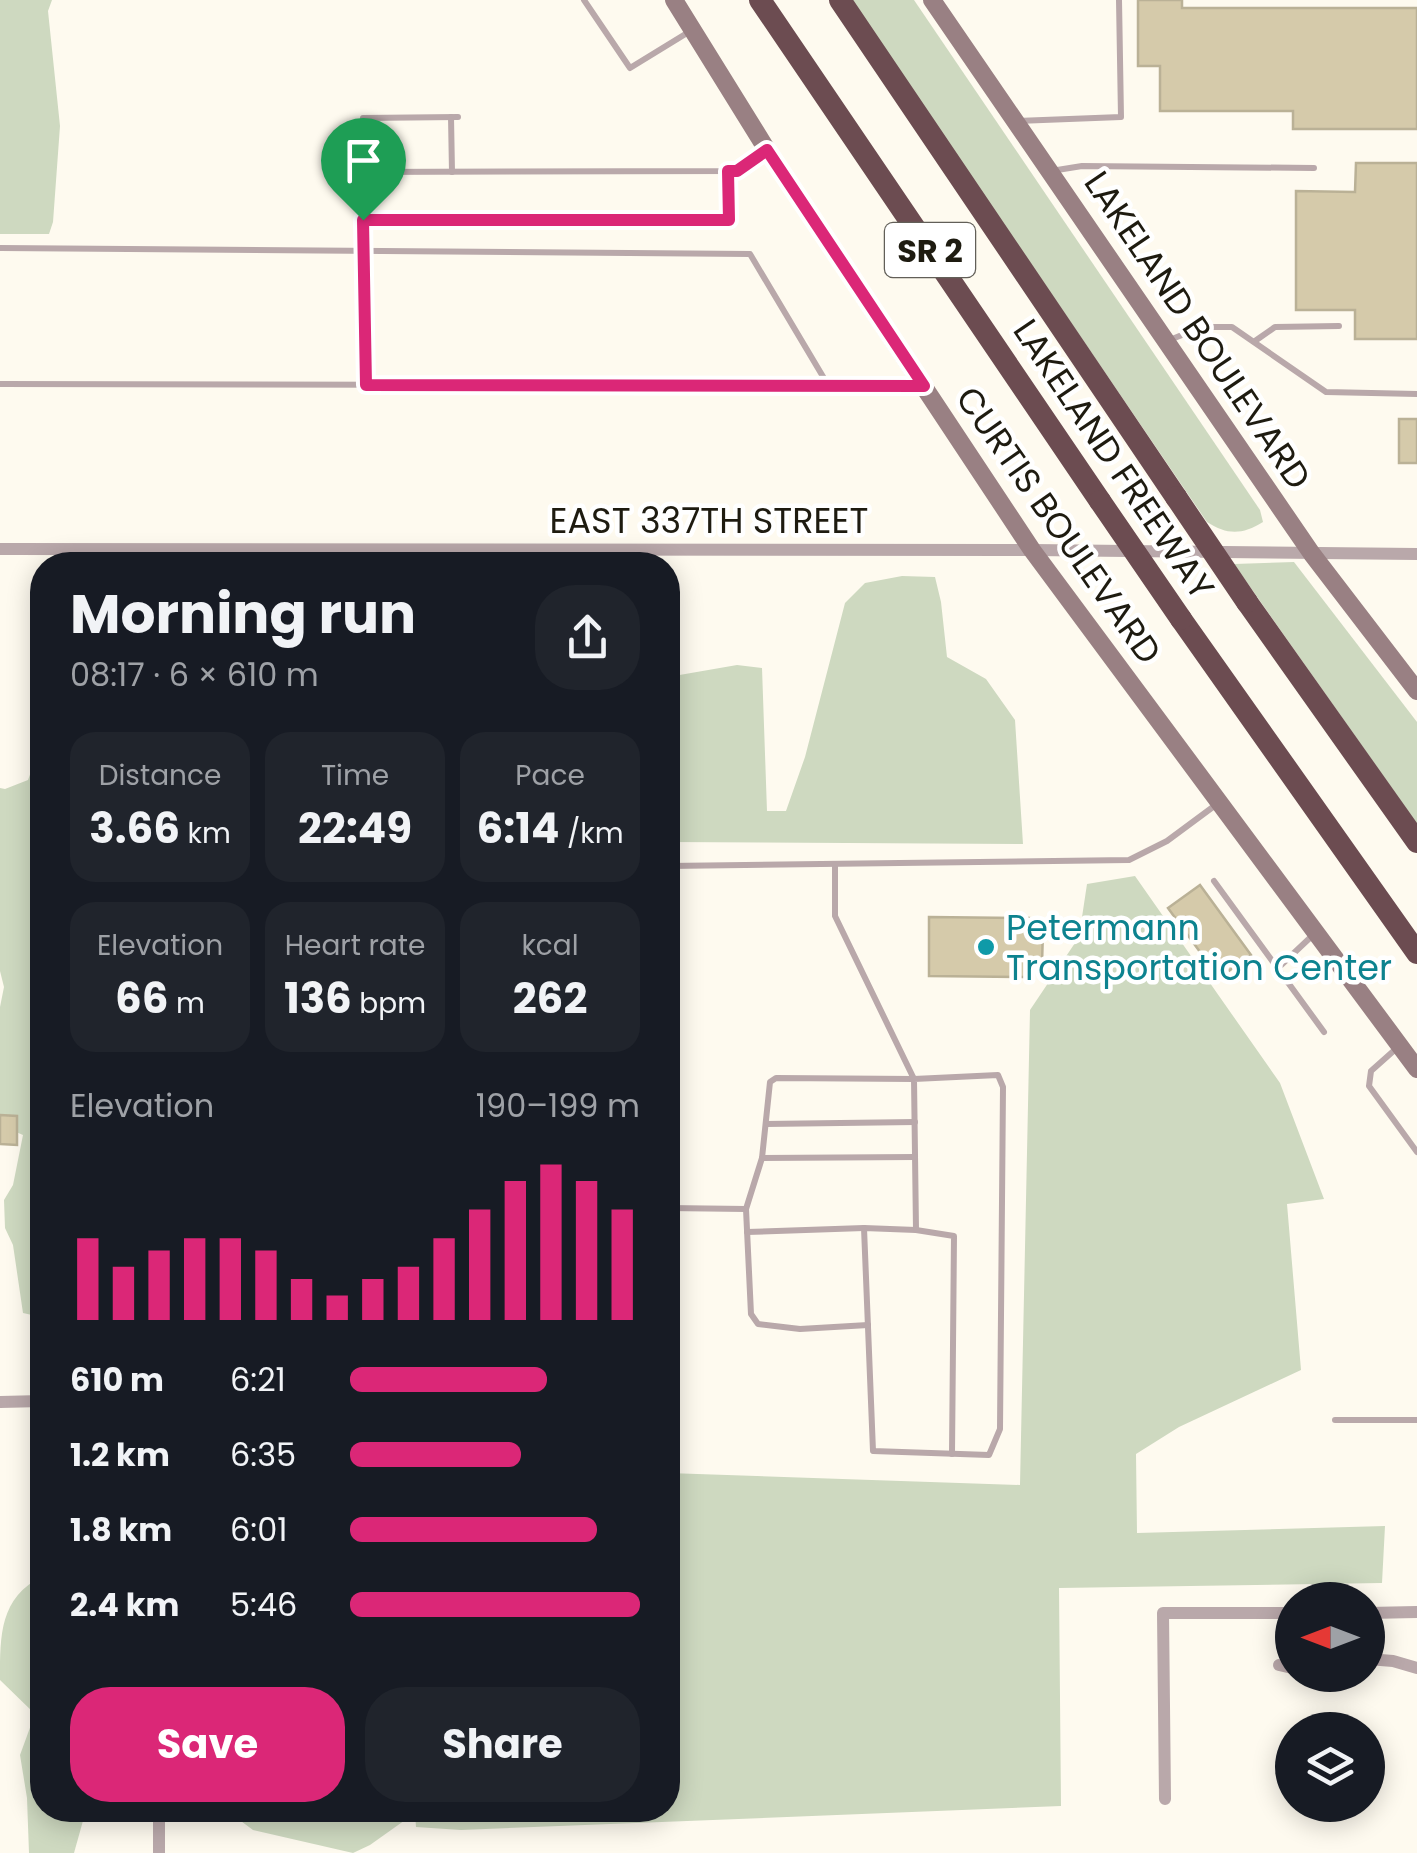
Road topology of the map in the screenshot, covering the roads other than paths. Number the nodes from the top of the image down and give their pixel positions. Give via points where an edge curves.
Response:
1 (584, 0) edge
2 (674, 0) edge
3 (760, 0) edge
4 (840, 0) edge
5 (932, 0) edge
6 (1118, 0) edge
7 (693, 29) junction
8 (1016, 122) junction
9 (767, 150) junction
10 (1314, 168) dead end
11 (728, 171) junction
12 (1050, 171) junction
13 (362, 172) junction
14 (452, 172) junction
15 (363, 220) junction
16 (0, 248) edge
17 (363, 251) junction
18 (1340, 326) dead end
19 (1255, 340) junction
20 (1166, 341) junction
21 (0, 384) edge
22 (366, 385) junction
23 (828, 386) junction
24 (924, 386) junction
25 (1417, 394) edge
26 (0, 550) edge
27 (1032, 550) junction
28 (1312, 554) junction
29 (1417, 554) edge
30 (1417, 691) edge
31 (1218, 803) junction
32 (1417, 842) edge
33 (835, 865) junction
34 (680, 866) edge
35 (1214, 881) dead end
36 (1316, 933) junction
37 (1417, 953) edge
38 (1278, 968) junction
39 (1324, 1032) dead end
40 (1400, 1045) junction
41 (1417, 1069) edge
42 (914, 1080) junction
43 (915, 1122) junction
44 (766, 1124) junction
45 (1417, 1152) edge
46 (915, 1157) junction
47 (762, 1158) junction
48 (680, 1208) edge
49 (746, 1209) junction
50 (864, 1228) junction
51 (916, 1230) junction
52 (747, 1232) junction
53 (868, 1324) junction
54 (30, 1401) edge
55 (0, 1402) edge
56 (1336, 1420) dead end
57 (1417, 1420) edge
58 (952, 1454) junction
59 (1385, 1612) edge
60 (1417, 1612) edge
61 (1275, 1613) edge
62 (1385, 1660) edge
63 (1417, 1668) edge
64 (1165, 1799) dead end
65 (159, 1822) edge
66 (159, 1853) edge

1 - 7 lane via 630,68
2 - 7 street, CURTIS BOULEVARD
3 - 37 highway, LAKELAND FREEWAY / SR 2, bridge
4 - 32 highway, LAKELAND FREEWAY / SR 2, bridge
5 - 8 street, LAKELAND BOULEVARD
6 - 8 lane via 1121,117
7 - 9 street, CURTIS BOULEVARD
8 - 12 street, LAKELAND BOULEVARD
9 - 11 lane
9 - 24 street, CURTIS BOULEVARD
10 - 12 lane
11 - 14 lane
11 - 15 lane via 729,220
12 - 20 street, LAKELAND BOULEVARD
13 - 14 lane
13 - 14 lane via 363,118 454,117
13 - 15 lane
15 - 17 lane
16 - 17 lane
17 - 22 lane
17 - 23 lane via 750,254
18 - 19 lane via 1275,327
19 - 20 lane via 1232,327 1202,327
19 - 25 lane via 1326,392
20 - 28 street, LAKELAND BOULEVARD
21 - 22 lane
22 - 23 lane
23 - 24 lane
24 - 27 street, CURTIS BOULEVARD
26 - 27 street, EAST 337TH STREET
27 - 28 street, EAST 337TH STREET
27 - 31 street, CURTIS BOULEVARD
28 - 29 street, EAST 337TH STREET
28 - 30 street, LAKELAND BOULEVARD
31 - 33 lane via 1129,860
31 - 36 street, CURTIS BOULEVARD
33 - 34 lane
33 - 42 lane via 835,916
35 - 38 lane
36 - 38 lane
36 - 40 street, CURTIS BOULEVARD
38 - 39 lane
40 - 41 street, CURTIS BOULEVARD
40 - 45 lane via 1371,1071 1369,1086
42 - 43 lane
42 - 44 lane via 776,1078 770,1082
42 - 58 lane via 998,1075 1003,1087 1000,1429 989,1455
43 - 44 lane
43 - 46 lane
44 - 47 lane
46 - 47 lane
46 - 51 lane
47 - 49 lane
48 - 49 lane
49 - 52 lane
50 - 51 lane
50 - 52 lane
50 - 53 lane
51 - 58 lane via 954,1236
52 - 53 lane via 758,1324
53 - 58 lane via 874,1450
54 - 55 street
56 - 57 lane
59 - 60 street
61 - 64 street via 1162,1613
62 - 63 street
65 - 66 street

